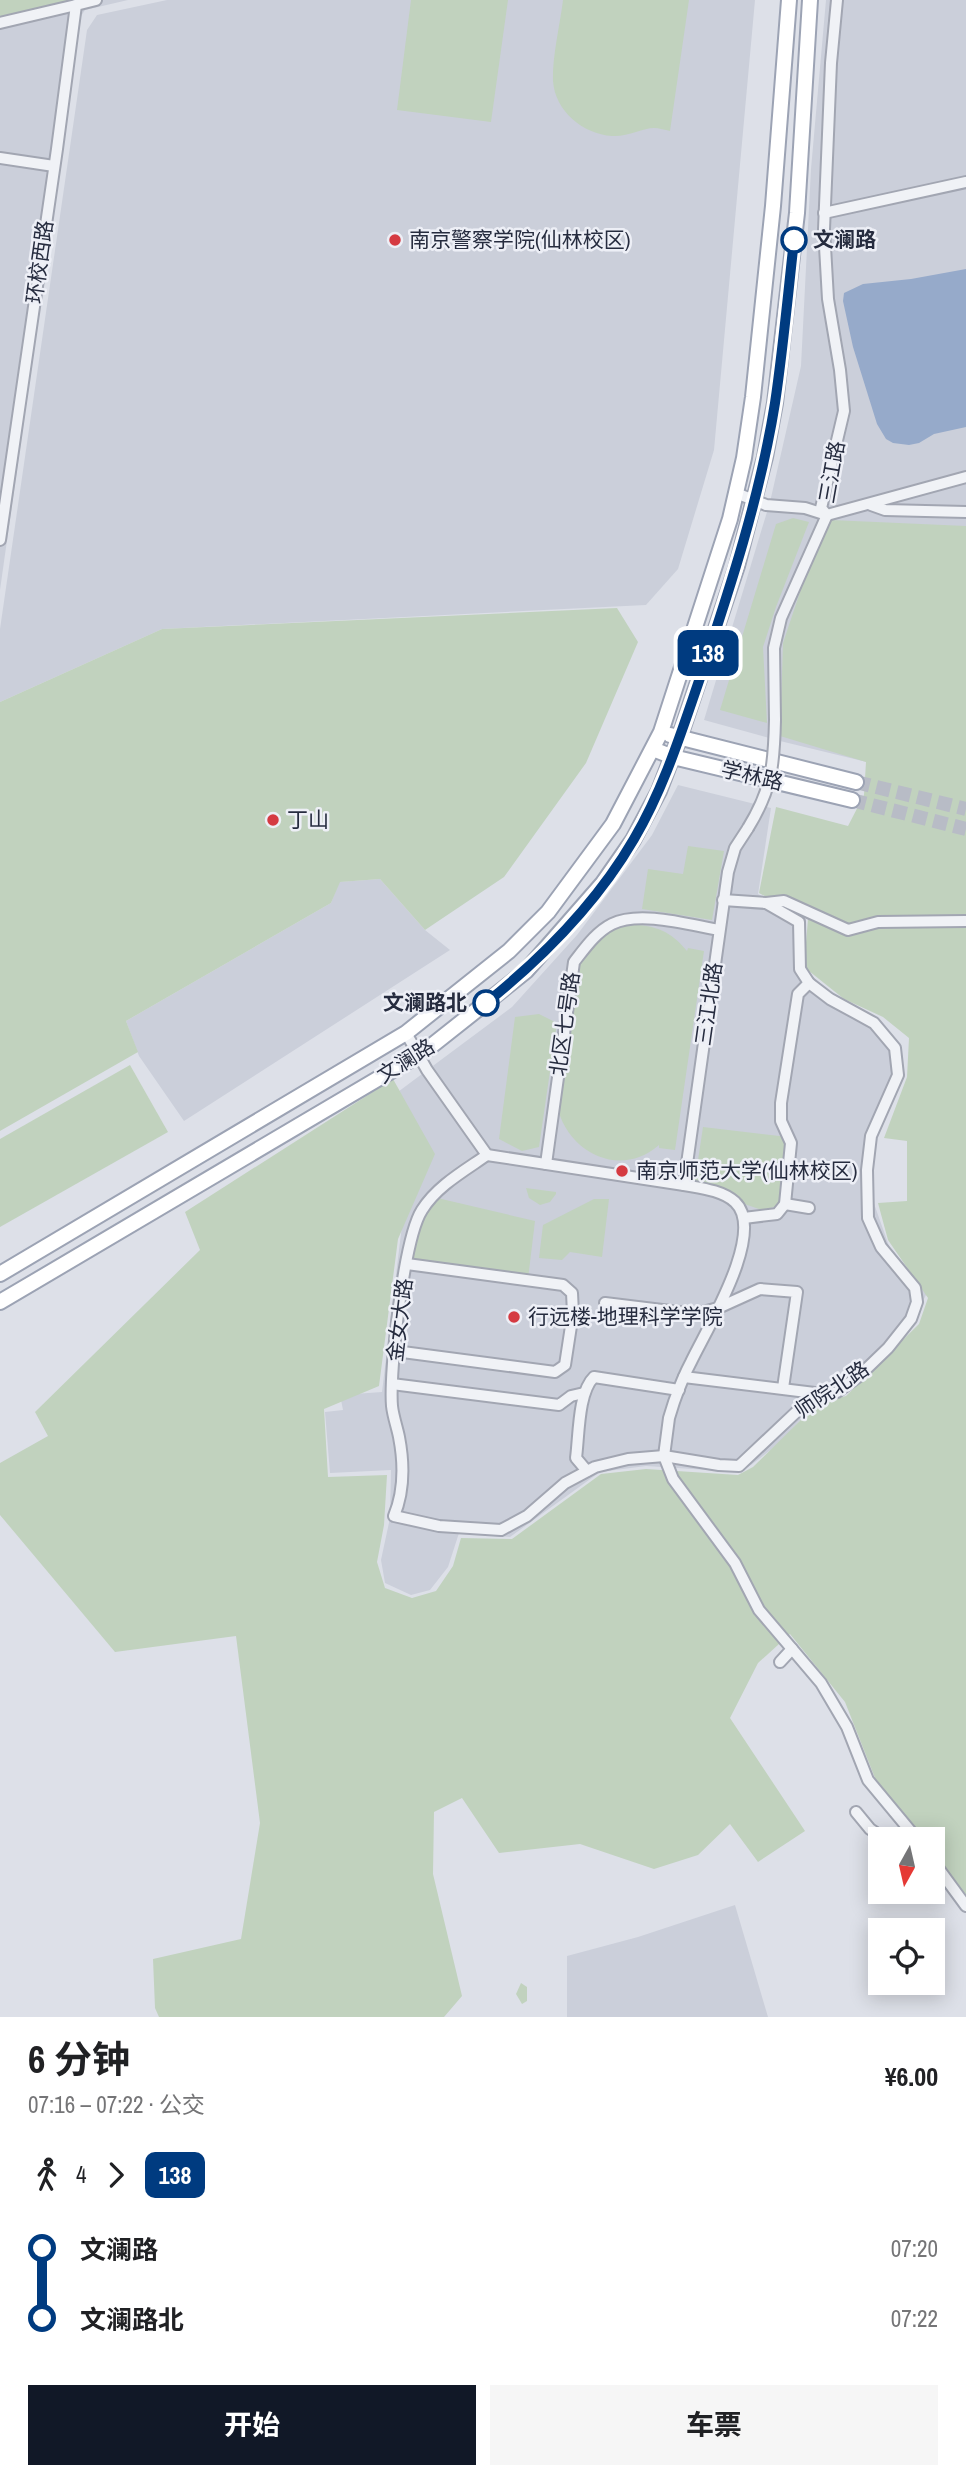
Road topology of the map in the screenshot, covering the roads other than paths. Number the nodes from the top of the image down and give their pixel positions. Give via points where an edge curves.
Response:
1 (93, 0) edge
2 (789, 0) edge
3 (810, 0) edge
4 (837, 0) edge
5 (75, 5) junction
6 (0, 23) edge
7 (0, 158) edge
8 (54, 166) junction
9 (966, 182) edge
10 (824, 213) junction
11 (966, 477) edge
12 (4, 480) edge
13 (736, 493) junction
14 (755, 499) junction
15 (871, 505) junction
16 (966, 512) edge
17 (827, 515) junction
18 (0, 540) edge
19 (661, 732) junction
20 (679, 739) junction
21 (653, 749) junction
22 (673, 757) junction
23 (774, 762) junction
24 (771, 780) junction
25 (856, 782) tunnel mouth
26 (852, 800) tunnel mouth
27 (723, 901) junction
28 (766, 903) junction
29 (966, 921) edge
30 (719, 930) junction
31 (809, 983) junction
32 (406, 1033) junction
33 (420, 1054) junction
34 (487, 1155) junction
35 (546, 1164) junction
36 (684, 1185) junction
37 (785, 1204) junction
38 (809, 1208) dead end
39 (744, 1218) junction
40 (407, 1264) junction
41 (0, 1274) edge
42 (0, 1302) edge
43 (605, 1303) dead end
44 (718, 1308) junction
45 (394, 1351) junction
46 (684, 1377) junction
47 (393, 1384) junction
48 (783, 1388) junction
49 (678, 1390) junction
50 (584, 1393) junction
51 (829, 1394) junction
52 (664, 1456) junction
53 (587, 1471) junction
54 (394, 1516) joint
55 (792, 1649) junction
56 (780, 1662) dead end
57 (856, 1812) dead end
58 (868, 1827) edge
59 (907, 1827) edge
60 (945, 1877) edge
61 (966, 1906) edge

1 - 5 street
2 - 13 main road, 文澜路 via 753,397
3 - 14 main road, 文澜路 via 797,213 775,402
4 - 10 street, 三江路
5 - 6 street
5 - 8 street, 环校西路
7 - 8 street
8 - 12 street, 环校西路
9 - 10 street
10 - 17 street, 三江路 via 828,299 844,411 821,508
11 - 15 street
12 - 18 street, 环校西路
13 - 14 street
13 - 19 main road, 文澜路
14 - 17 street
14 - 20 main road, 文澜路
15 - 16 street via 885,510
15 - 17 street
17 - 23 street, 三江路, bridge via 776,638
19 - 20 main road, 学林路
19 - 21 main road, 文澜路
20 - 22 main road, 文澜路
20 - 23 main road, 学林路
21 - 22 main road, 学林路
21 - 32 main road, 文澜路 via 613,824 548,912 509,951
22 - 24 main road, 学林路
22 - 33 main road, 文澜路 via 633,840 566,927 526,971
23 - 24 street, 三江路, bridge
23 - 25 main road, 学林路
24 - 26 main road, 学林路
24 - 27 street, 三江北路, bridge via 735,848
27 - 28 street
27 - 30 street, 三江北路
28 - 29 street via 784,901 848,930 878,922
28 - 31 street via 800,922 800,969
30 - 35 street, 北区七号路 via 631,917 611,924 574,962
30 - 36 street, 三江北路
31 - 37 street via 798,994 781,1103 781,1121 791,1143
31 - 51 street, 师院北路 via 874,1023 895,1048 898,1075 871,1136 868,1218 881,1247 915,1288 917,1302 911,1319 888,1348 859,1376
32 - 33 street
32 - 41 main road, 文澜路
33 - 34 street
33 - 42 main road, 文澜路
34 - 35 street
34 - 40 street, 金女大路 via 456,1176 422,1211
35 - 36 street
36 - 39 street via 720,1193 736,1202
37 - 38 street
37 - 39 street via 777,1214
39 - 44 street via 736,1268
40 - 45 street, 金女大路
40 - 45 street via 563,1285 572,1293 572,1323 565,1366 555,1372
43 - 44 street via 695,1314
44 - 46 street
44 - 48 street via 760,1289 797,1292
45 - 47 street, 金女大路
46 - 48 street
46 - 49 street
47 - 50 street via 559,1405
47 - 54 street, 金女大路 via 402,1460 401,1494
48 - 51 street
49 - 50 street via 594,1377
49 - 52 street
50 - 53 street via 576,1458
51 - 52 street, 师院北路 via 809,1401 739,1466
52 - 53 street, 师院北路
52 - 55 street via 673,1479 735,1563 759,1610
53 - 54 street, 师院北路 via 501,1530 439,1526
55 - 56 street
55 - 59 street via 821,1683 847,1727 868,1780
57 - 58 street
60 - 61 street

